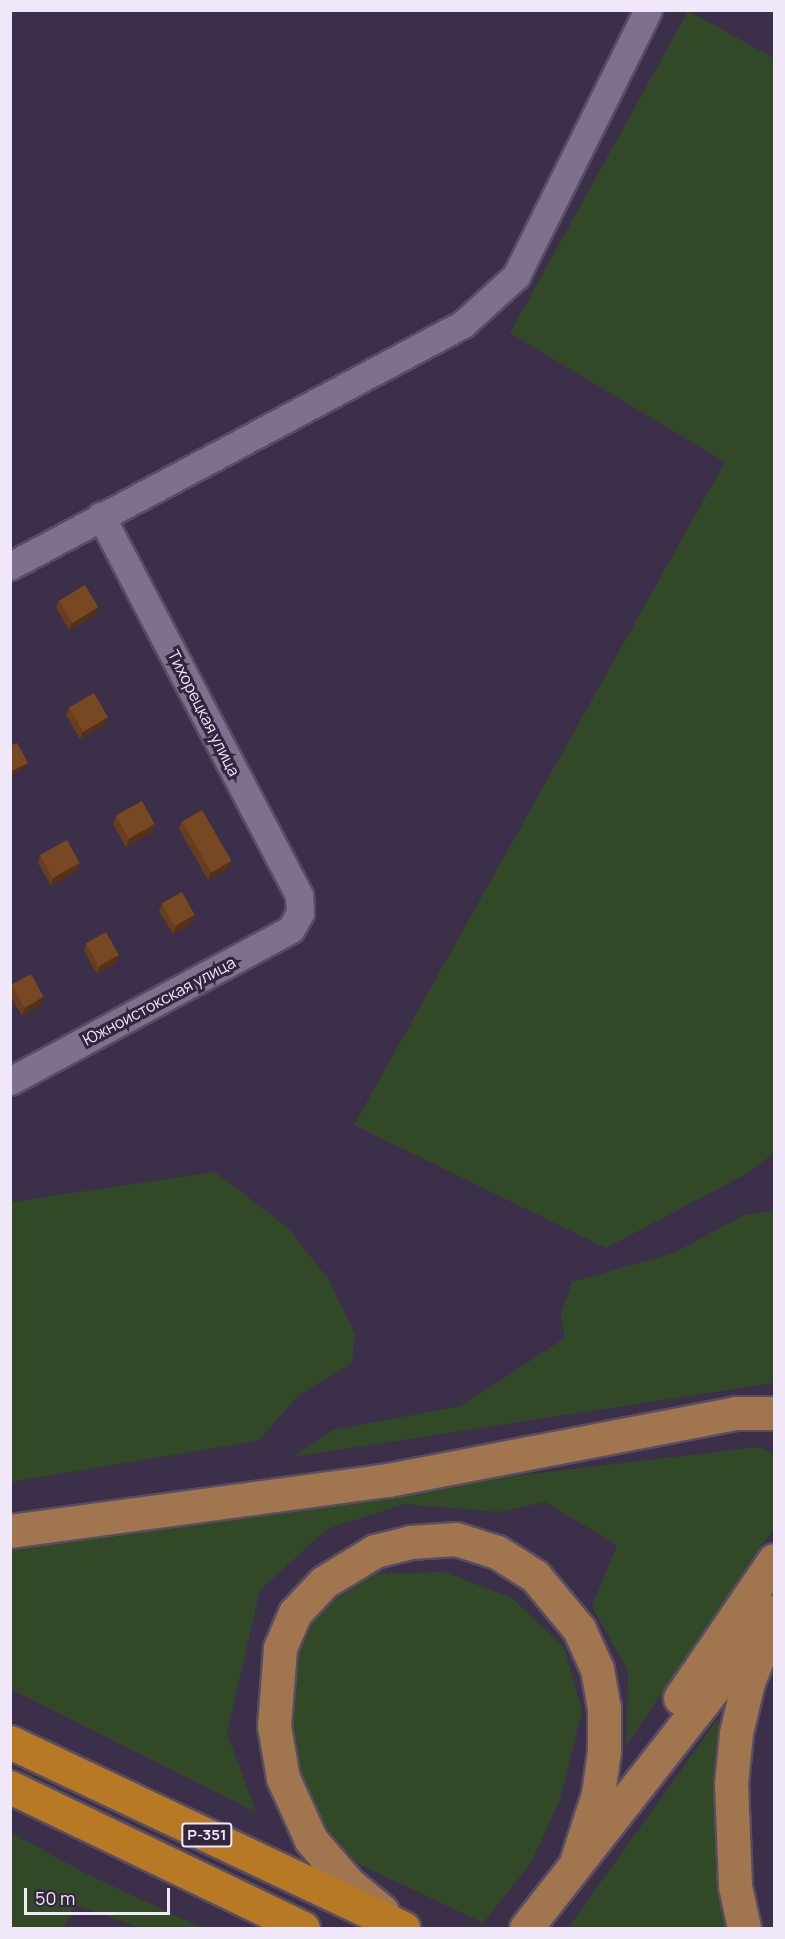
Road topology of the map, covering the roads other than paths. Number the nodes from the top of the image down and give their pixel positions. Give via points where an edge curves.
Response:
1 (648, 10) edge
2 (101, 516) junction
3 (10, 566) edge
4 (300, 913) joint
5 (10, 1081) edge
6 (774, 1405) edge
7 (737, 1413) junction
8 (774, 1413) edge
9 (10, 1531) edge
10 (774, 1560) edge
11 (774, 1614) edge
12 (10, 1742) edge
13 (10, 1787) edge
14 (630, 1793) junction
15 (578, 1859) junction
16 (402, 1928) edge
17 (526, 1928) edge
18 (303, 1929) edge
19 (744, 1929) edge

1 - 2 street via 516,276 463,324
2 - 3 street
2 - 4 street, Тихорецкая улица via 299,895
4 - 5 street, Южноистокская улица via 291,929
6 - 7 street
7 - 8 main road
7 - 9 main road via 388,1480
10 - 14 main road via 677,1703
11 - 14 main road
11 - 19 main road via 748,1682 736,1733 731,1784 735,1886
12 - 16 highway, Р-351
13 - 18 highway, Р-351
14 - 15 main road
15 - 16 main road via 598,1794 604,1751 604,1707 597,1669 579,1629 535,1576 497,1552 456,1539 410,1542 375,1551 324,1582 296,1613 280,1648 274,1726 283,1778 311,1840 350,1886
15 - 17 main road

